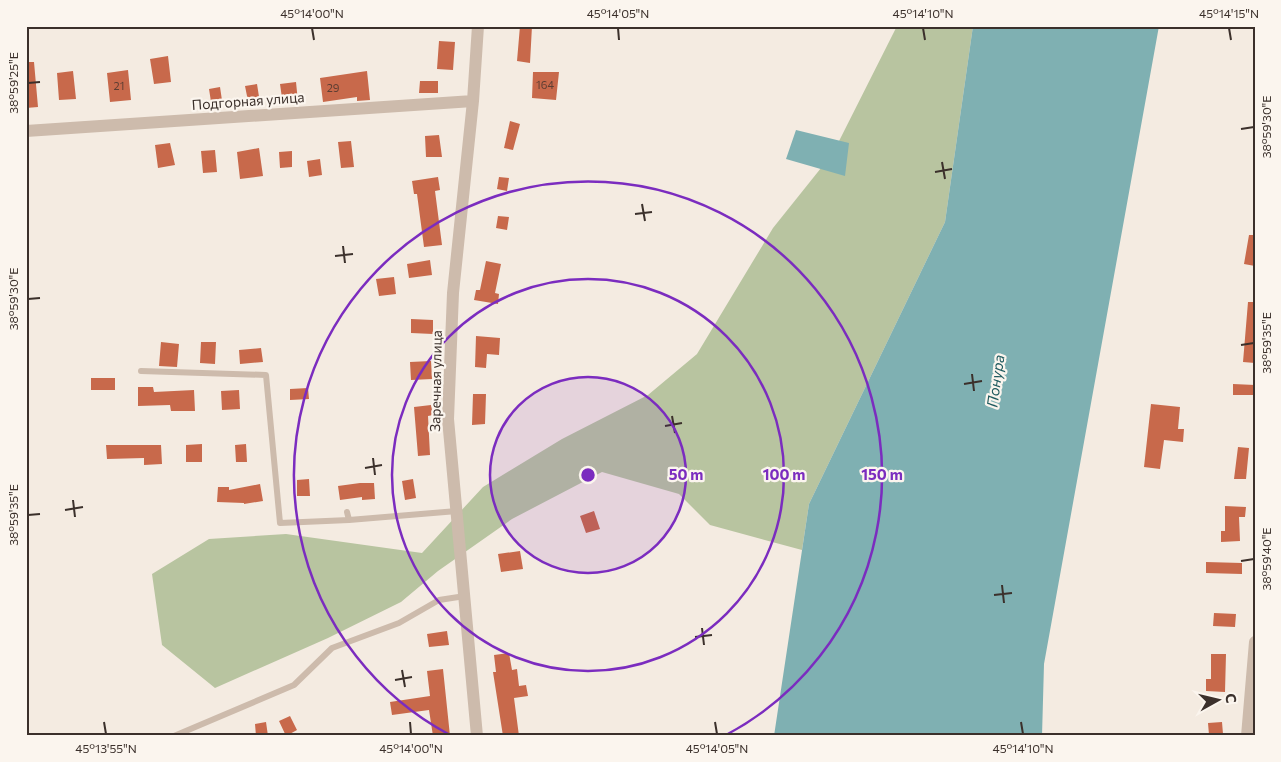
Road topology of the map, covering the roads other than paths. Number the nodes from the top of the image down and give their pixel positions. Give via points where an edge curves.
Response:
1 (478, 26) edge
2 (473, 101) junction
3 (26, 131) edge
4 (141, 371) dead end
5 (457, 511) junction
6 (347, 512) dead end
7 (349, 520) junction
8 (465, 596) junction
9 (1255, 642) edge
10 (174, 736) edge
11 (477, 736) edge
12 (1247, 736) edge

1 - 2 street, Заречная улица
2 - 3 street, Подгорная улица
2 - 5 street, Заречная улица via 453,293 448,419
4 - 7 lane via 266,376 280,523
5 - 7 lane
5 - 8 street, Заречная улица
6 - 7 lane
8 - 10 lane via 440,600 399,623 332,648 294,685
8 - 11 street, Заречная улица
9 - 12 street

